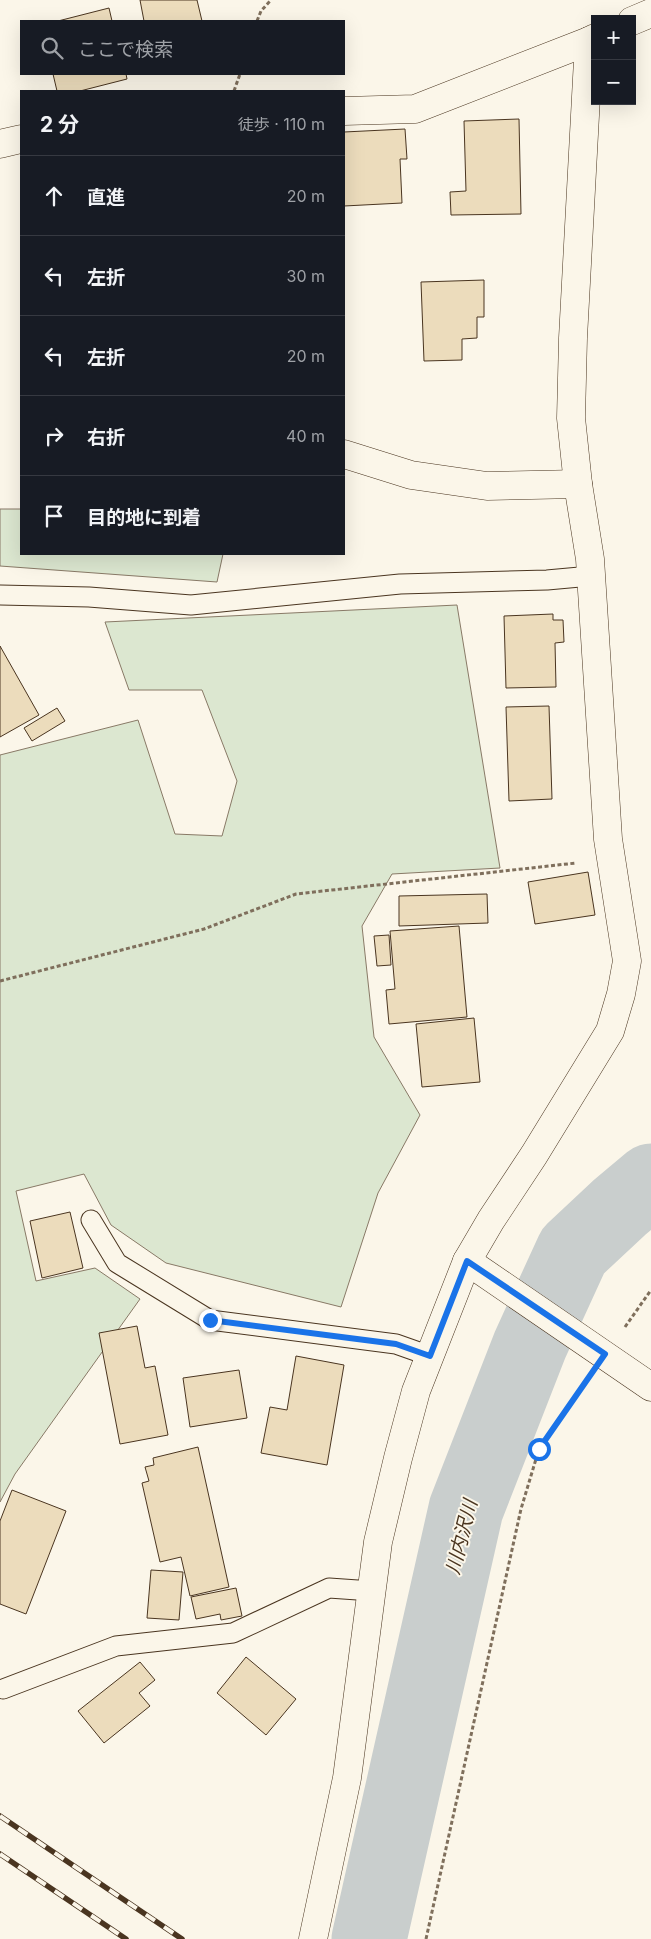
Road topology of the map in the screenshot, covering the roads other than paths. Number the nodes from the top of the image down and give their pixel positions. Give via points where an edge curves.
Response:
1 (651, 13) edge
2 (636, 19) edge
3 (591, 40) edge
4 (591, 55) edge
5 (345, 111) edge
6 (20, 139) edge
7 (0, 144) edge
8 (345, 454) edge
9 (578, 484) junction
10 (591, 576) junction
11 (0, 595) edge
12 (91, 1220) dead end
13 (467, 1261) junction
14 (430, 1356) junction
15 (651, 1387) edge
16 (372, 1591) junction
17 (3, 1689) dead end
18 (313, 1939) edge

1 - 2 street
3 - 5 street via 415,109
4 - 9 street via 572,347 571,418
6 - 7 street
8 - 9 street via 411,475 486,486
9 - 10 street
10 - 11 lane via 400,584 191,605 89,597
10 - 13 street via 608,839 627,960 621,994 610,1031
12 - 14 lane via 117,1263 210,1320 396,1344
13 - 14 street
13 - 15 street
14 - 16 street via 416,1391 398,1458 378,1542
16 - 17 lane via 329,1588 233,1633 116,1646
16 - 18 street via 347,1778

